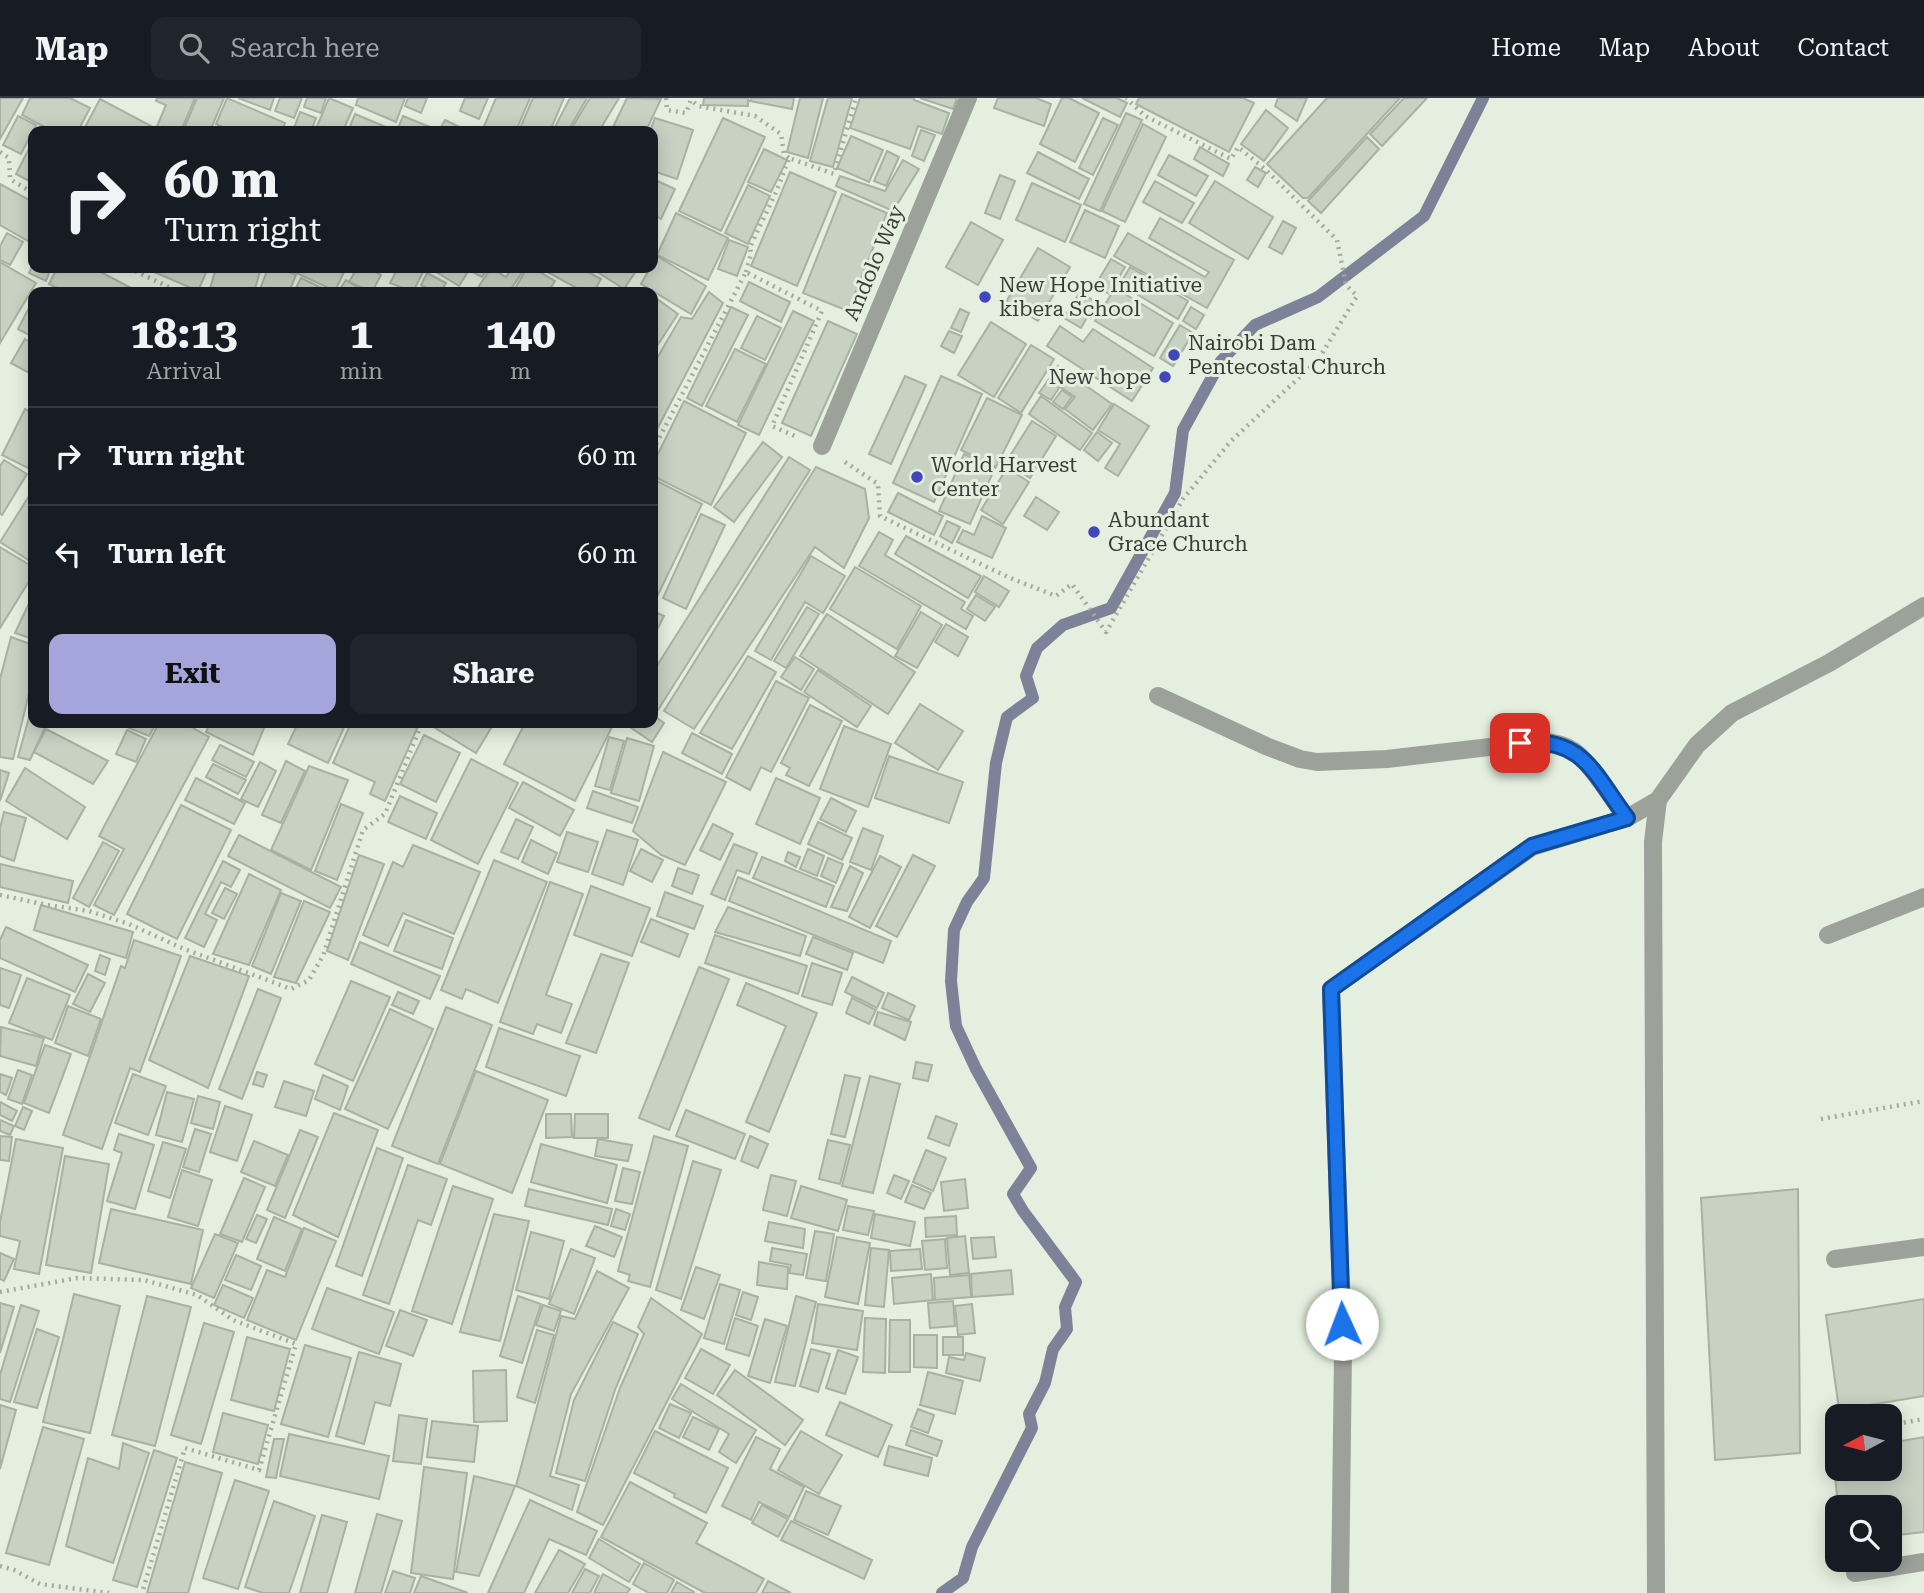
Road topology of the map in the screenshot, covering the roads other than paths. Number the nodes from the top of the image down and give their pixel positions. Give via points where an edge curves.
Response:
1 (968, 98) edge
2 (822, 446) dead end
3 (1924, 606) edge
4 (1158, 696) dead end
5 (1658, 800) junction
6 (1627, 818) junction
7 (1924, 897) edge
8 (1828, 935) dead end
9 (1924, 1247) edge
10 (1835, 1259) dead end
11 (1924, 1562) edge
12 (1854, 1573) dead end
13 (1340, 1593) edge
14 (1656, 1593) edge

1 - 2 street, Andolo Way
3 - 5 street via 1829,663 1732,713 1697,745
4 - 6 street via 1266,746 1317,762 1558,743 1575,752
5 - 6 street
5 - 14 street via 1653,842
6 - 13 street via 1532,846 1331,989 1343,1351
7 - 8 street
9 - 10 street
11 - 12 street

